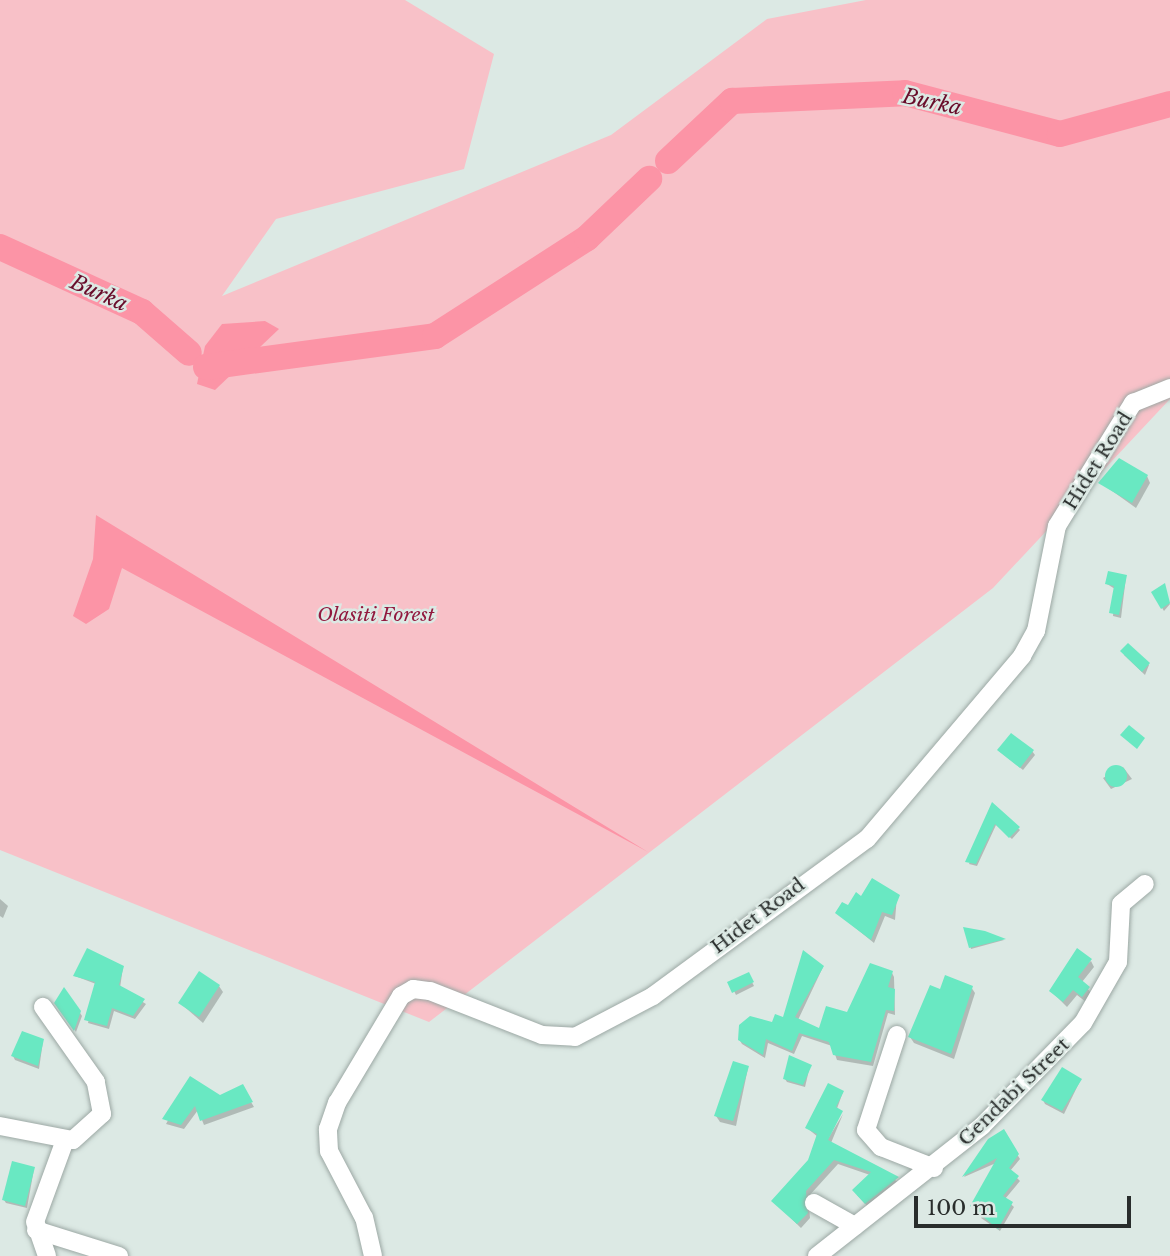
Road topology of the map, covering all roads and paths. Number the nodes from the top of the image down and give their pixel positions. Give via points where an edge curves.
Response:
1 (1170, 388) edge
2 (1145, 884) dead end
3 (43, 1007) dead end
4 (897, 1035) dead end
5 (0, 1126) edge
6 (65, 1140) junction
7 (934, 1168) junction
8 (814, 1203) dead end
9 (855, 1226) junction
10 (36, 1230) junction
11 (47, 1256) edge
12 (119, 1256) edge
13 (373, 1256) edge
14 (817, 1256) edge

1 - 13 street, Hidet Road via 1133,403 1058,526 1036,631 1022,656 867,839 643,1003 575,1037 542,1035 430,991 413,989 401,996 337,1103 328,1129 329,1151 364,1217
2 - 7 street, Gendabi Street via 1121,904 1118,962 1083,1023
3 - 6 street via 81,1054 102,1099 102,1114 90,1131
4 - 7 street via 866,1130 881,1147
5 - 6 street
6 - 10 street
7 - 9 street, Gendabi Street
8 - 9 street
9 - 14 street, Gendabi Street
10 - 11 street
10 - 12 street

